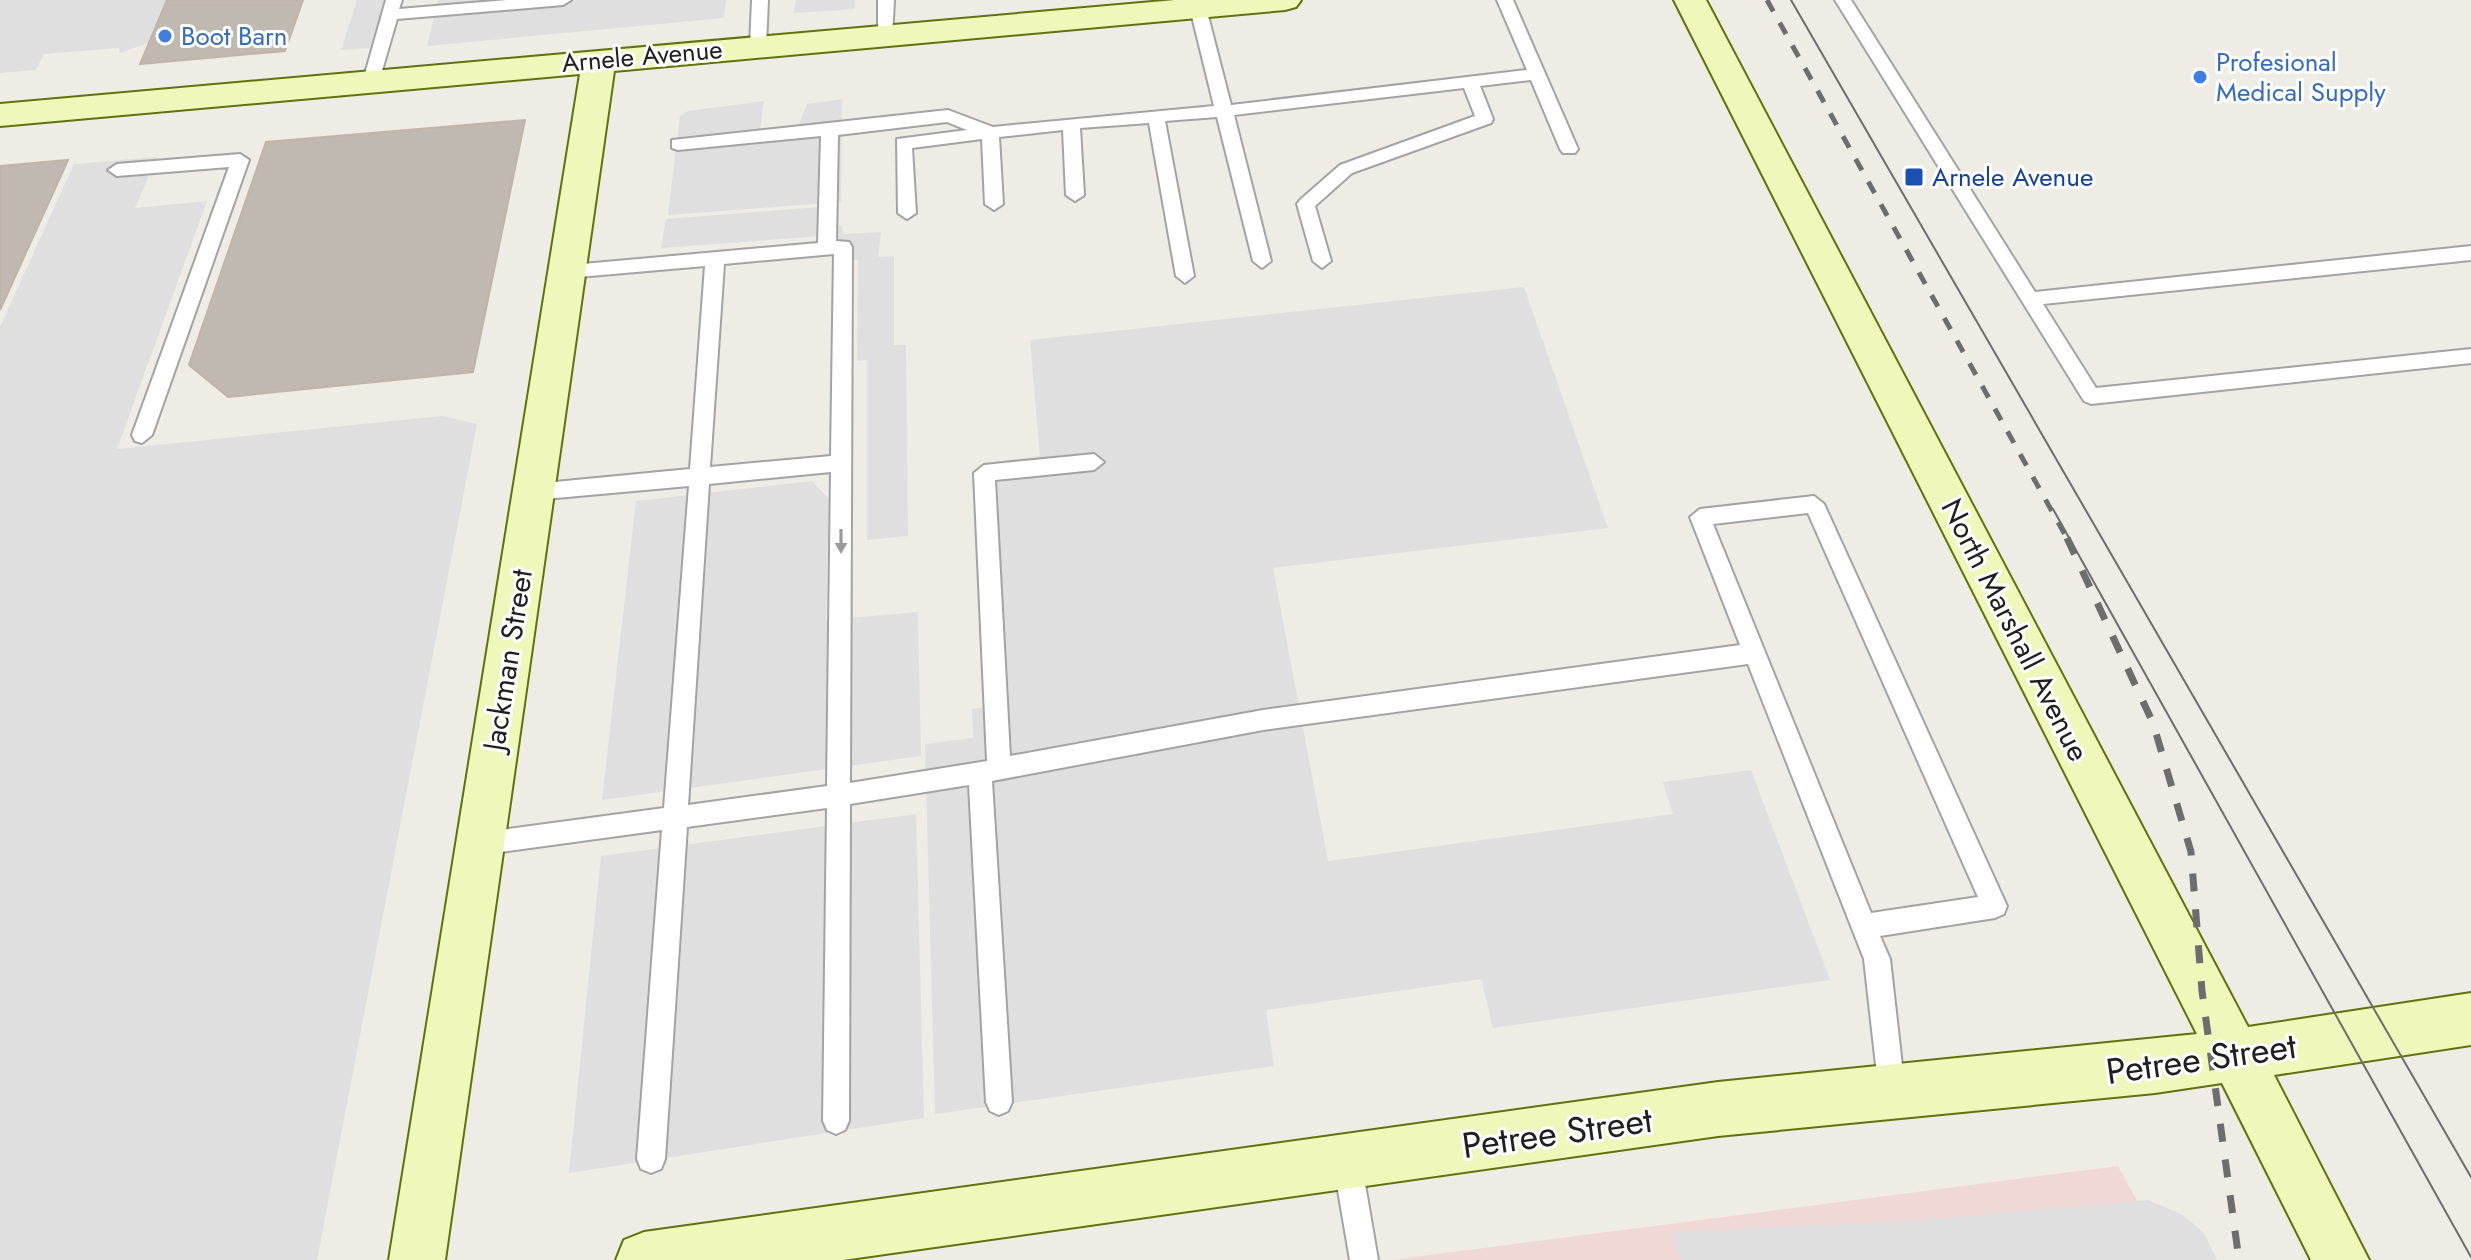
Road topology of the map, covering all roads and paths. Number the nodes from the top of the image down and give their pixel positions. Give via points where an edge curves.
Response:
1 (563, 0) edge
2 (760, 0) edge
3 (886, 0) edge
4 (1285, 0) edge
5 (1505, 0) edge
6 (1690, 0) edge
7 (1843, 0) edge
8 (392, 8) edge
9 (1198, 8) junction
10 (886, 35) junction
11 (758, 46) junction
12 (599, 59) junction
13 (1537, 74) junction
14 (371, 81) junction
15 (1470, 82) junction
16 (1224, 111) junction
17 (0, 115) edge
18 (1156, 117) junction
19 (1071, 123) junction
20 (830, 130) junction
21 (990, 132) junction
22 (678, 144) dead end
23 (1569, 149) dead end
24 (117, 170) dead end
25 (1075, 195) dead end
26 (994, 204) dead end
27 (907, 213) dead end
28 (827, 248) junction
29 (2471, 253) edge
30 (715, 258) junction
31 (1262, 261) dead end
32 (1322, 261) dead end
33 (567, 271) junction
34 (1185, 276) dead end
35 (2030, 299) junction
36 (2471, 356) edge
37 (142, 435) dead end
38 (1094, 462) dead end
39 (842, 463) junction
40 (698, 477) junction
41 (534, 492) junction
42 (1755, 653) junction
43 (990, 771) junction
44 (839, 795) junction
45 (673, 818) junction
46 (479, 844) junction
47 (1864, 926) junction
48 (2471, 1019) edge
49 (2237, 1056) junction
50 (1892, 1092) junction
51 (999, 1102) dead end
52 (836, 1121) dead end
53 (651, 1159) dead end
54 (1347, 1161) junction
55 (417, 1260) edge
56 (644, 1260) edge
57 (1364, 1260) edge
58 (2341, 1260) edge

1 - 8 lane
2 - 11 lane
3 - 10 lane
4 - 9 street, Arnele Avenue
5 - 13 lane
6 - 49 street, North Marshall Avenue
7 - 35 lane
8 - 14 lane
9 - 10 street, Arnele Avenue
9 - 16 lane
10 - 11 street, Arnele Avenue
11 - 12 street, Arnele Avenue
12 - 14 street, Arnele Avenue
12 - 33 street, Jackman Street
13 - 15 lane
13 - 23 lane
14 - 17 street, Arnele Avenue
15 - 16 lane
15 - 32 lane via 1485,119 1346,169 1306,204
16 - 18 lane
16 - 31 lane
18 - 19 lane
18 - 34 lane
19 - 21 lane
19 - 25 lane
20 - 21 lane via 948,116
20 - 22 lane
20 - 28 lane
21 - 26 lane
21 - 27 lane via 903,143
24 - 37 lane via 240,160
28 - 30 lane
28 - 39 lane via 843,247
29 - 35 lane
30 - 33 lane
30 - 40 lane
33 - 41 street, Jackman Street
35 - 36 lane via 2091,396
38 - 43 lane via 984,473
39 - 40 lane
39 -> 44 lane
40 - 41 lane
40 - 45 lane
41 - 46 street, Jackman Street
42 - 43 lane via 1263,720
42 - 47 lane
42 - 47 lane via 1700,517 1814,504 1995,906
43 - 44 lane
43 - 51 lane
44 - 45 lane
44 - 52 lane
45 - 46 lane
45 - 53 lane
46 - 55 street, Jackman Street
47 - 50 lane via 1877,959
48 - 49 street, Petree Street
49 - 50 street, Petree Street
49 - 58 street, North Marshall Avenue
50 - 54 street, Petree Street via 1718,1109
54 - 56 street, Petree Street
54 - 57 lane

